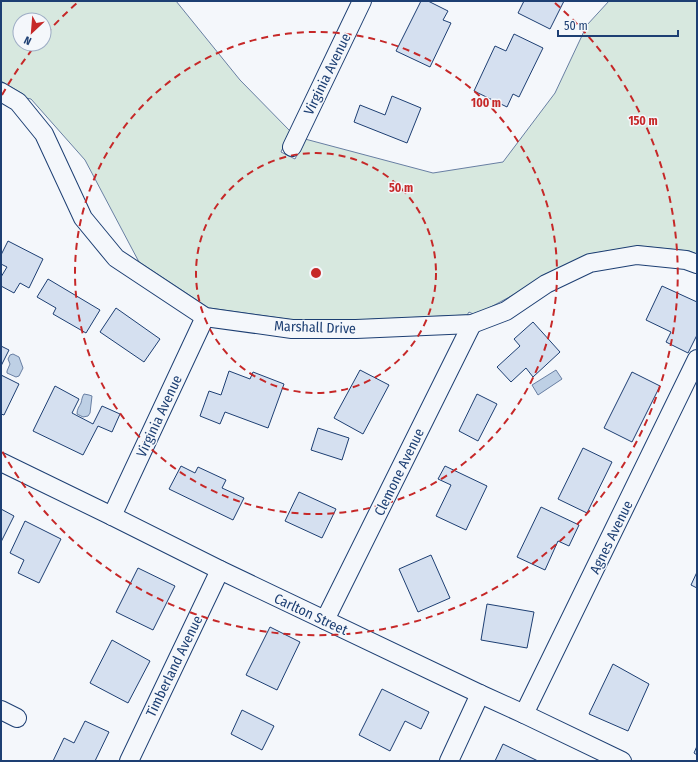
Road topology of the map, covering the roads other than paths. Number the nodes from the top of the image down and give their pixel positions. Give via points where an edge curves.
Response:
1 (362, 1) edge
2 (1, 92) edge
3 (292, 147) dead end
4 (697, 264) edge
5 (205, 317) junction
6 (472, 324) junction
7 (697, 359) edge
8 (1, 462) edge
9 (112, 516) junction
10 (220, 570) junction
11 (325, 620) junction
12 (480, 694) junction
13 (524, 714) junction
14 (129, 761) edge
15 (449, 761) edge
16 (622, 761) edge

1 - 3 street, Virginia Avenue
2 - 5 street, Marshall Drive via 18,102 44,134 83,218 116,258
4 - 6 street, Marshall Drive via 686,260 637,255 590,263 546,284 506,311
5 - 6 street, Marshall Drive via 292,329
5 - 9 street, Virginia Avenue
6 - 11 street, Clemone Avenue
7 - 13 street, Agnes Avenue
8 - 9 street, Carlton Street
9 - 10 street, Carlton Street
10 - 11 street, Carlton Street
10 - 14 street, Timberland Avenue
11 - 12 street, Carlton Street
12 - 13 street, Carlton Street
12 - 15 street
13 - 16 street, Carlton Street

